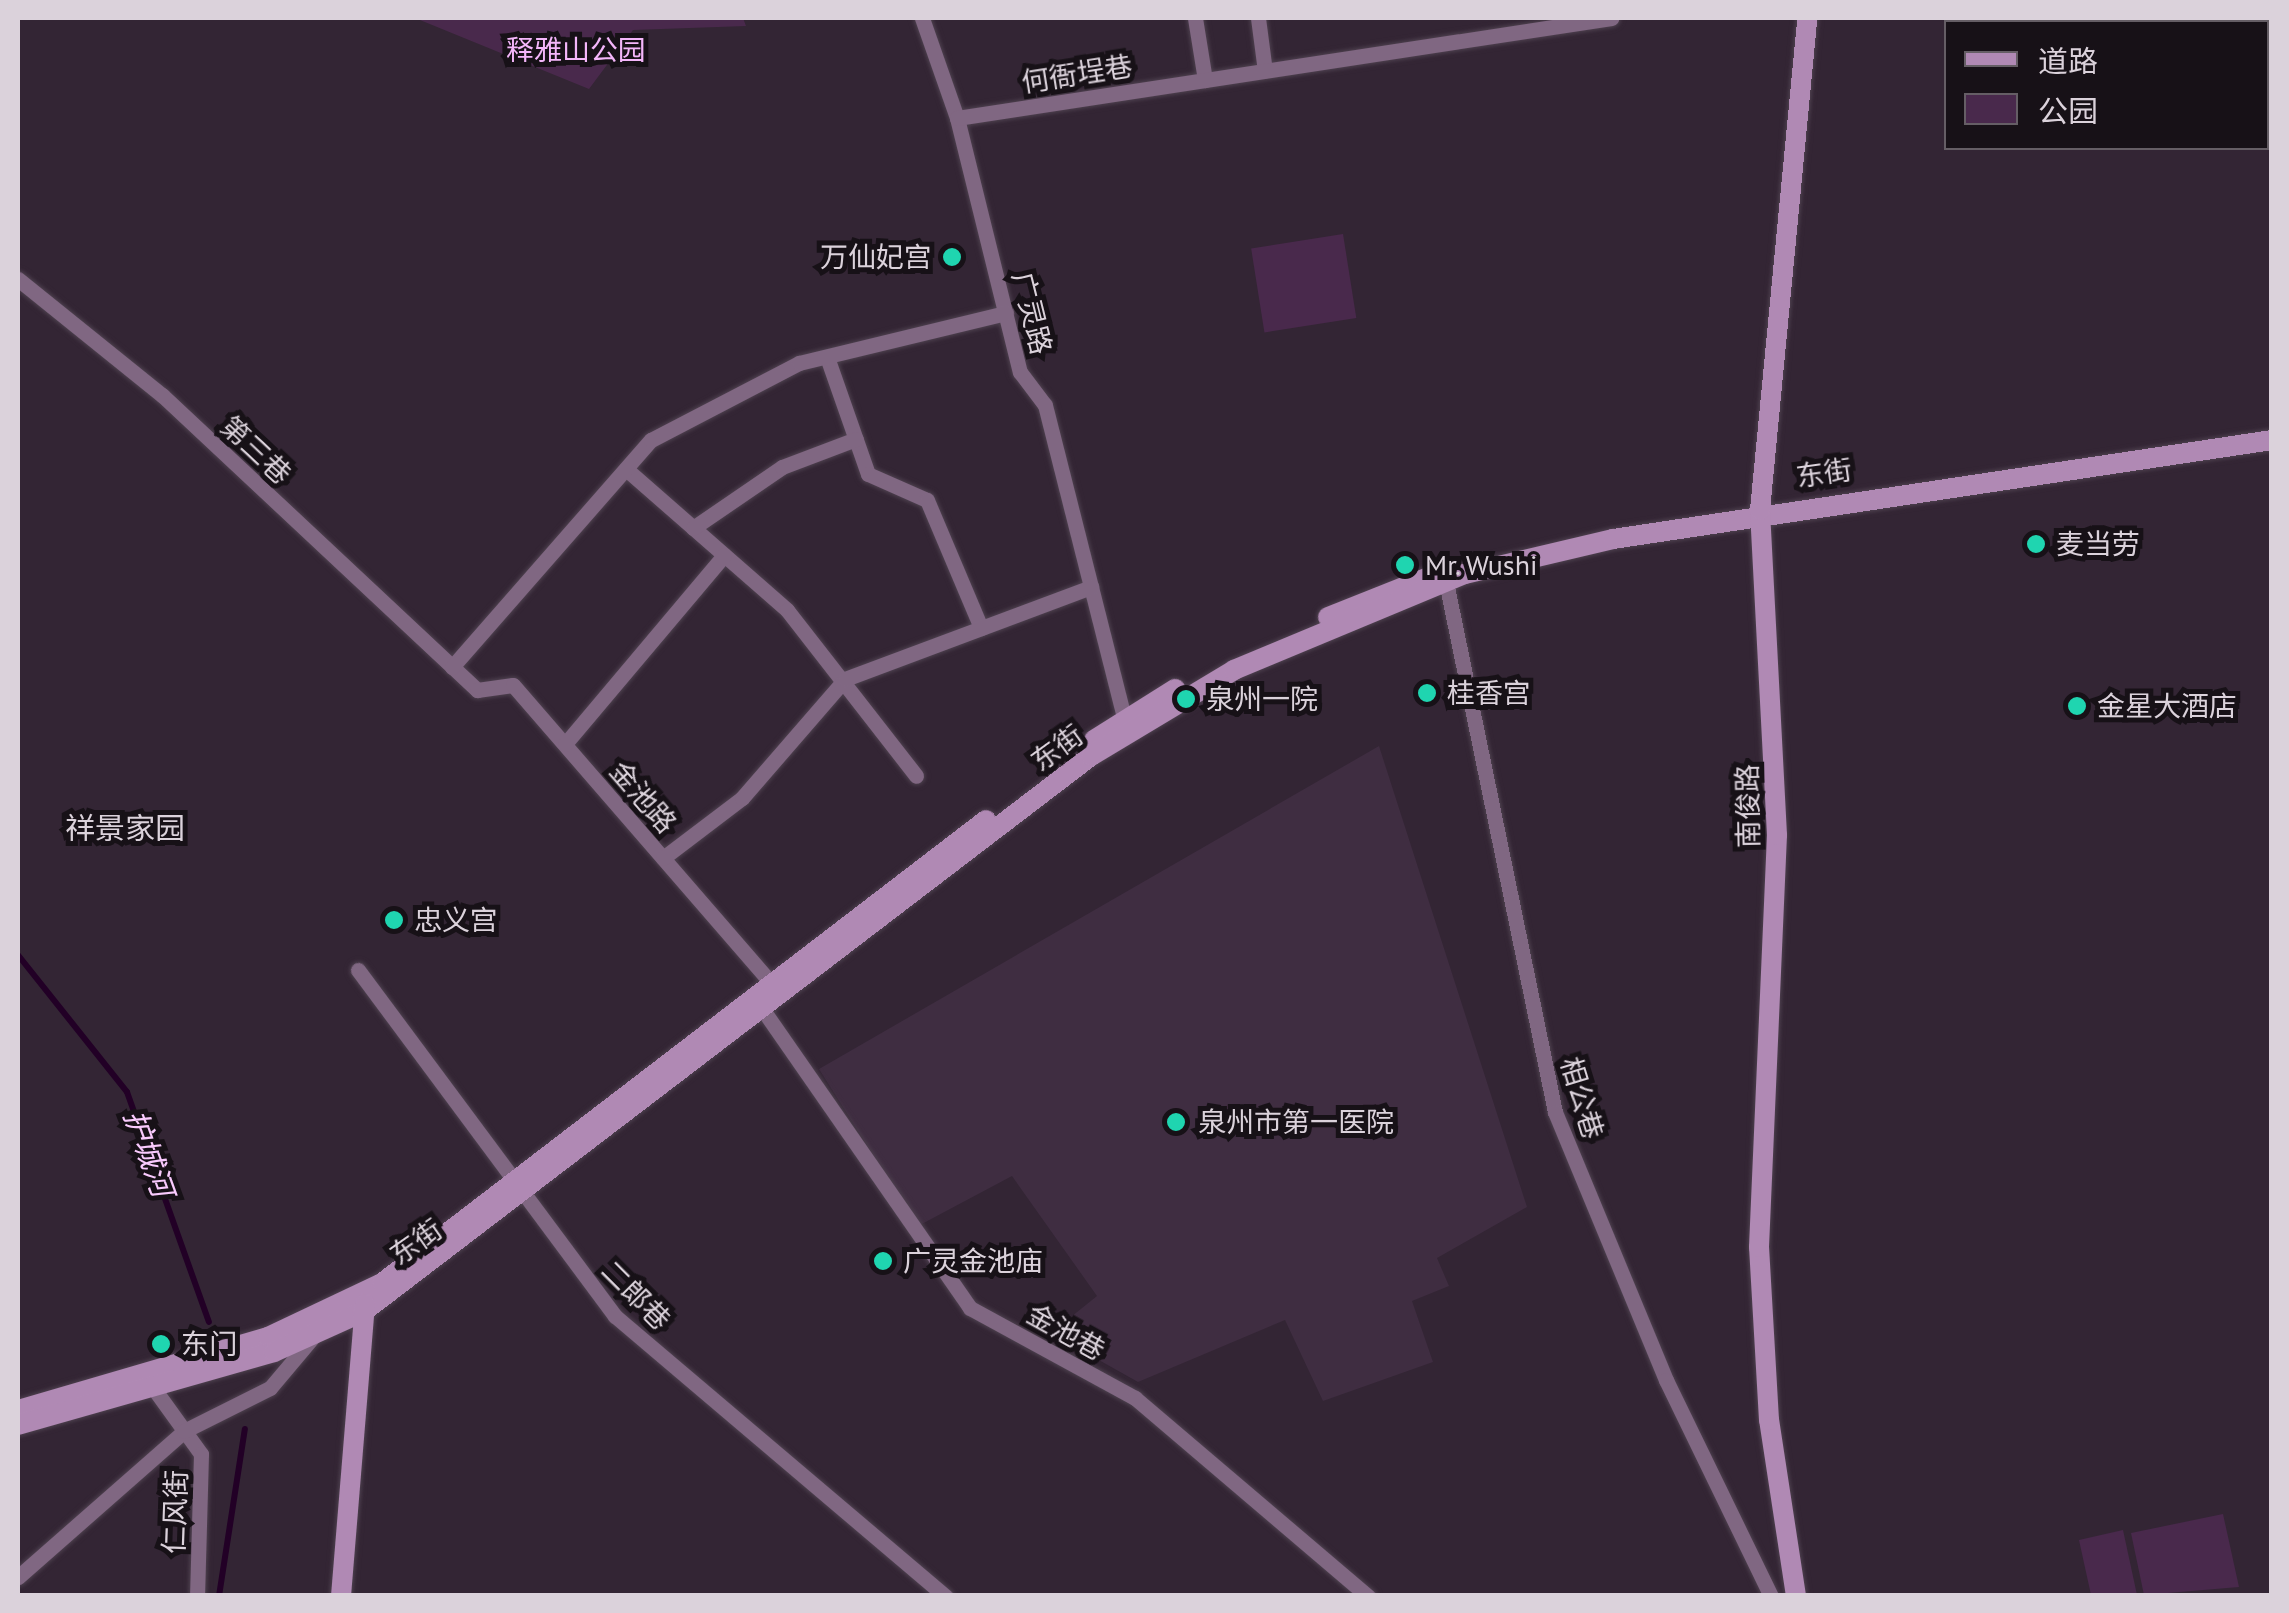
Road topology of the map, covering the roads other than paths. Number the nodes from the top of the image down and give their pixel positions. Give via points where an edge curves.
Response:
1 (922, 18) edge
2 (1195, 18) edge
3 (1258, 18) edge
4 (1612, 18) edge
5 (1807, 18) edge
6 (1265, 70) junction
7 (1204, 80) junction
8 (957, 118) junction
9 (18, 279) edge
10 (1006, 313) junction
11 (827, 357) junction
12 (856, 438) junction
13 (2272, 440) edge
14 (626, 469) junction
15 (1762, 505) junction
16 (693, 528) junction
17 (724, 555) junction
18 (1446, 582) junction
19 (1091, 587) junction
20 (981, 628) junction
21 (452, 667) junction
22 (844, 680) junction
23 (1126, 725) junction
24 (565, 744) junction
25 (916, 776) dead end
26 (663, 858) junction
27 (358, 970) dead end
28 (776, 989) junction
29 (763, 1010) junction
30 (519, 1188) junction
31 (366, 1302) junction
32 (315, 1334) junction
33 (152, 1386) junction
34 (18, 1410) edge
35 (18, 1426) edge
36 (184, 1431) junction
37 (18, 1577) edge
38 (197, 1596) edge
39 (341, 1596) edge
40 (945, 1596) edge
41 (1368, 1596) edge
42 (1771, 1596) edge
43 (1796, 1596) edge

1 - 8 street, 广灵路
2 - 7 street
3 - 6 street
4 - 6 street, 何衙埕巷
5 - 15 main road, 南俊路
6 - 7 street, 何衙埕巷
7 - 8 street, 何衙埕巷
8 - 10 street, 广灵路
9 - 21 street, 第三巷 via 162,395
10 - 11 street
10 - 19 street, 广灵路 via 1020,372 1045,405
11 - 12 street
11 - 14 street via 698,413 652,440
12 - 16 street via 782,466
12 - 20 street via 868,474 927,500
13 - 15 main road, 东街
14 - 16 street
14 - 21 street
15 - 18 main road, 东街
15 - 23 main road, 东街 via 1568,536 1387,590
15 - 43 main road, 南俊路 via 1778,835 1759,1248 1769,1420
16 - 17 street
17 - 22 street via 787,610
17 - 24 street
18 - 23 main road, 东街 via 1234,670
18 - 42 street, 相公巷 via 1556,1112 1666,1380
19 - 20 street
19 - 23 street, 广灵路
20 - 22 street
21 - 24 street, 金池路 via 477,690 513,684
22 - 25 street
22 - 26 street via 742,798
23 - 28 main road, 东街
24 - 26 street, 金池路
26 - 28 street, 金池路
27 - 30 street, 二郎巷
28 - 29 main road, 东街
28 - 30 main road, 东街
29 - 30 main road, 东街
29 - 41 street, 金池巷 via 970,1308 1135,1398
30 - 31 main road, 东街
30 - 40 street, 二郎巷 via 614,1316
31 - 32 main road, 东街
31 - 34 main road, 东街
31 - 39 main road
32 - 33 main road, 东街
32 - 36 street via 270,1388
33 - 35 main road, 东街
33 - 36 street, 仁风街
36 - 37 street
36 - 38 street, 仁风街 via 201,1454

